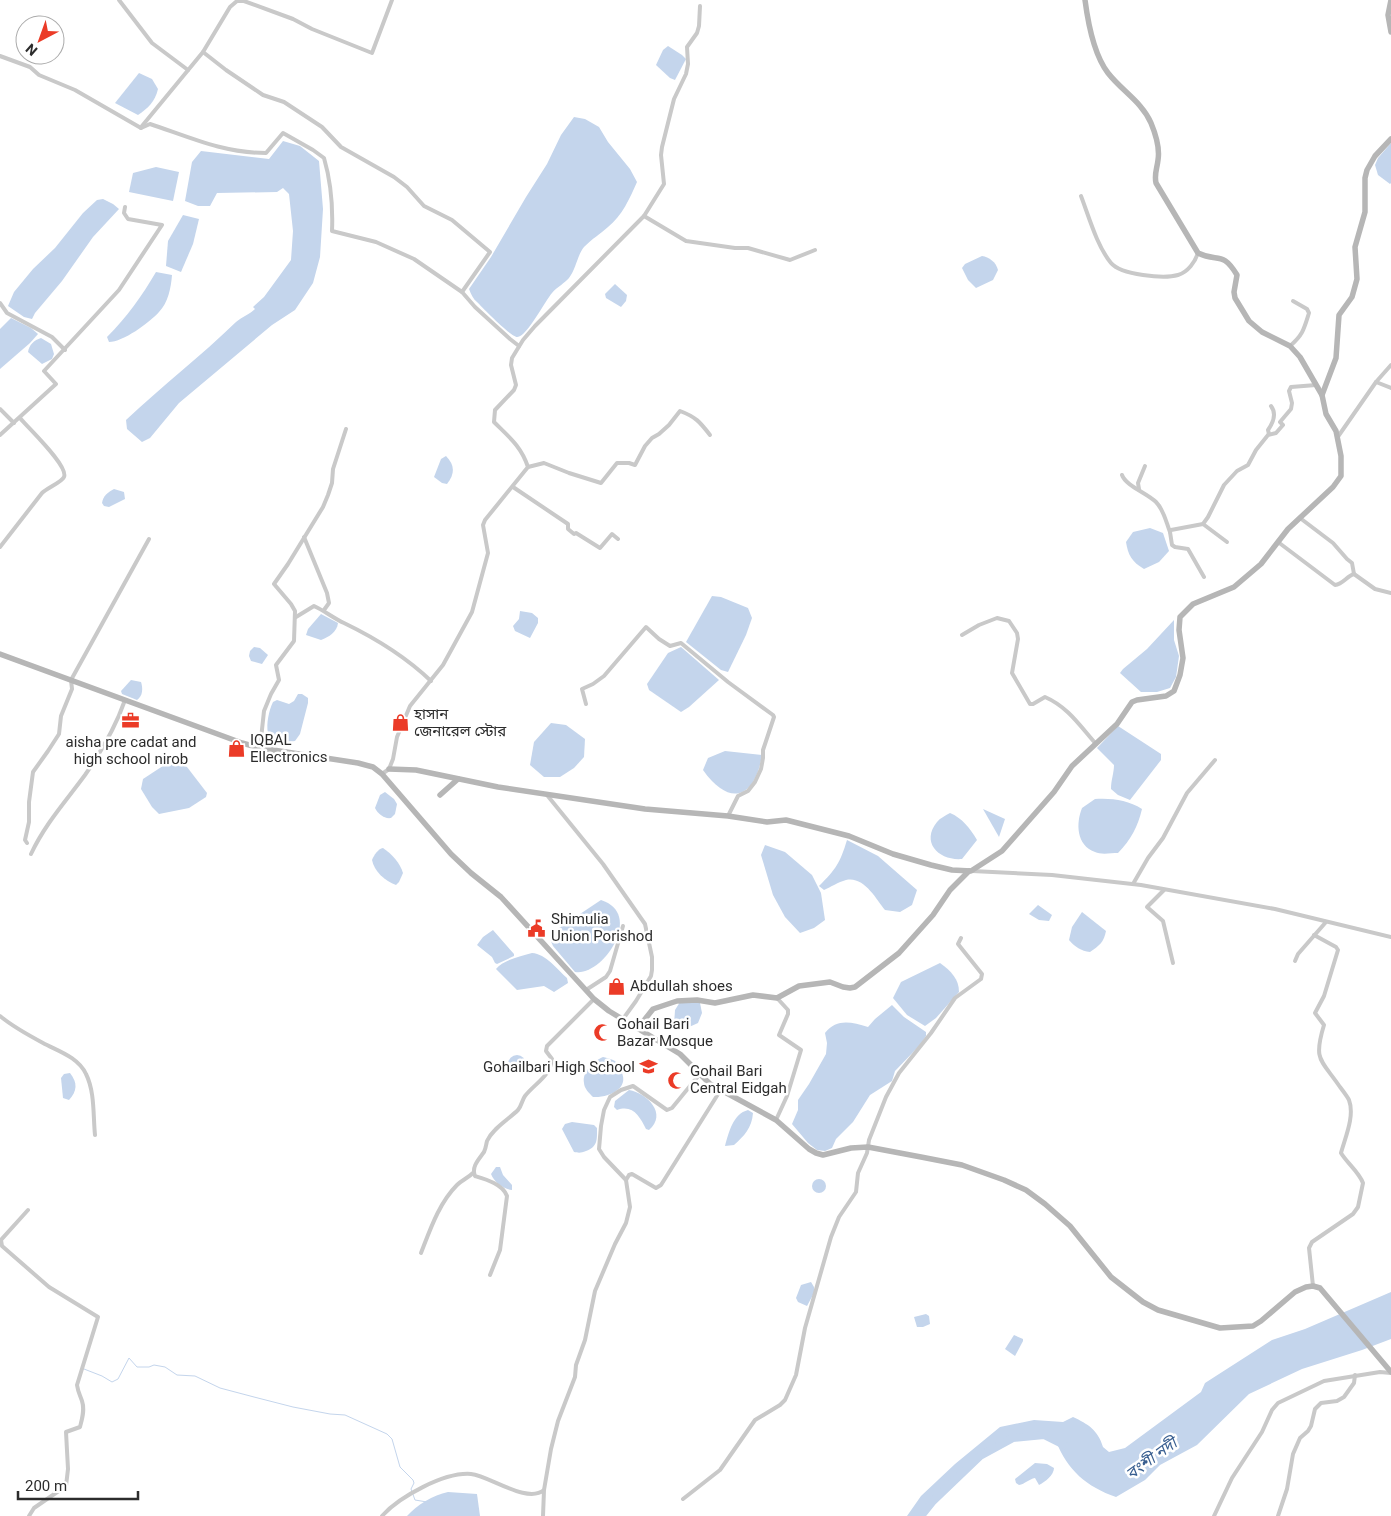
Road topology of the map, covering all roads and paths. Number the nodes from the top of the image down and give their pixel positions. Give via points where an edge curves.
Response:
1 (119, 0) edge
2 (392, 0) edge
3 (1085, 0) edge
4 (1391, 0) edge
5 (700, 6) dead end
6 (1391, 32) edge
7 (204, 52) junction
8 (0, 56) edge
9 (188, 70) junction
10 (141, 128) junction
11 (1391, 139) edge
12 (1081, 196) dead end
13 (125, 207) dead end
14 (644, 216) junction
15 (815, 250) dead end
16 (1198, 253) junction
17 (462, 292) junction
18 (1293, 301) dead end
19 (0, 303) edge
20 (519, 346) junction
21 (1290, 346) junction
22 (64, 350) junction
23 (1391, 365) edge
24 (1376, 382) junction
25 (1316, 385) junction
26 (1391, 388) edge
27 (1322, 395) junction
28 (1271, 406) dead end
29 (0, 409) edge
30 (20, 418) junction
31 (14, 423) junction
32 (346, 429) dead end
33 (1269, 434) junction
34 (0, 435) edge
35 (710, 435) dead end
36 (1337, 438) junction
37 (1145, 466) dead end
38 (528, 467) junction
39 (1122, 475) dead end
40 (513, 487) junction
41 (1139, 489) junction
42 (1300, 518) junction
43 (1203, 524) junction
44 (1170, 532) junction
45 (304, 537) junction
46 (618, 539) dead end
47 (149, 540) dead end
48 (1227, 542) dead end
49 (1278, 542) junction
50 (0, 547) edge
51 (1354, 574) junction
52 (1204, 577) dead end
53 (1391, 593) edge
54 (324, 610) junction
55 (296, 616) junction
56 (962, 635) dead end
57 (0, 654) edge
58 (71, 680) junction
59 (431, 681) junction
60 (125, 700) junction
61 (586, 704) dead end
62 (1096, 744) junction
63 (260, 748) junction
64 (1215, 760) dead end
65 (389, 768) junction
66 (382, 774) junction
67 (458, 779) junction
68 (440, 795) dead end
69 (547, 795) junction
70 (728, 816) junction
71 (27, 843) dead end
72 (32, 854) dead end
73 (970, 871) junction
74 (1133, 884) junction
75 (1164, 890) junction
76 (1326, 922) junction
77 (623, 926) dead end
78 (1314, 935) junction
79 (1391, 937) edge
80 (961, 938) dead end
81 (1295, 961) dead end
82 (1174, 963) dead end
83 (586, 990) junction
84 (776, 998) junction
85 (594, 999) junction
86 (0, 1016) edge
87 (623, 1019) junction
88 (638, 1028) junction
89 (699, 1075) junction
90 (720, 1091) junction
91 (776, 1120) junction
92 (95, 1135) dead end
93 (868, 1147) junction
94 (473, 1173) junction
95 (626, 1180) junction
96 (28, 1210) dead end
97 (0, 1241) edge
98 (421, 1253) dead end
99 (490, 1275) dead end
100 (1313, 1286) junction
101 (1391, 1372) edge
102 (1355, 1375) junction
103 (544, 1490) junction
104 (684, 1499) dead end
105 (30, 1516) edge
106 (382, 1516) edge
107 (542, 1516) edge
108 (1214, 1516) edge
109 (1278, 1516) edge

1 - 9 street via 152,43
2 - 7 street via 372,53 244,1 237,1 230,7
3 - 16 street via 1089,26 1107,72 1141,106 1153,129 1159,151 1154,174 1156,183
4 - 6 street via 1388,15
5 - 14 street via 699,26 688,47 686,74 674,100 662,147 664,184
7 - 9 street
7 - 17 street via 263,95 284,102 322,127 341,147 394,176 424,206 452,220 490,252
8 - 10 street via 76,90
9 - 10 street
10 - 17 street via 150,124 196,141 240,152 266,154 283,133 324,158 331,198 332,231 376,242 414,259
11 - 27 street via 1367,170 1365,212 1355,247 1358,278 1352,297 1339,315 1336,358
12 - 16 street via 1104,252 1112,265 1118,268 1160,277 1179,274 1190,268
13 - 22 street via 124,214 128,219 162,225 118,290
14 - 15 street via 686,241 748,248 790,260
14 - 20 street via 550,310
16 - 21 street via 1229,262 1238,275 1235,298 1249,322
17 - 20 street
18 - 21 street via 1310,313 1301,336
19 - 22 street via 7,313 52,337
20 - 38 street via 512,358 516,385 496,410 494,422 524,453
21 - 25 street
22 - 30 street via 44,371 56,384
23 - 24 street
24 - 26 street
24 - 36 street
25 - 27 street
25 - 33 street via 1291,387 1291,408 1280,422 1281,428
27 - 36 street
28 - 33 street via 1274,414
29 - 31 street
30 - 31 street
30 - 50 street via 59,461 65,476 42,493
31 - 34 street
32 - 45 street via 328,496
33 - 43 street via 1248,466 1237,471 1224,485
35 - 38 street via 702,423 680,411 645,446 635,465 617,463 601,483 544,463
36 - 42 street via 1342,469 1339,481
37 - 41 street
38 - 40 street
39 - 41 street
40 - 46 street via 563,520 574,534 576,532 600,548 612,534
40 - 59 street via 485,520 488,553 472,612
41 - 44 street via 1161,508
42 - 49 street
42 - 51 street via 1335,544 1352,562
43 - 44 street
43 - 48 street
44 - 52 street via 1172,545 1188,549
45 - 54 street via 327,592 329,603
45 - 55 street via 274,584 291,604
47 - 58 street
49 - 51 street via 1335,585
49 - 62 street via 1261,564 1234,587 1193,604 1181,615 1179,630 1183,658 1174,691 1166,696 1132,702 1117,724
51 - 53 street via 1375,589
54 - 55 street via 314,606
54 - 59 street via 401,657
55 - 63 street via 294,641 276,665 279,680 264,711
56 - 62 street via 996,618 1009,621 1018,639 1012,673 1030,704 1045,697 1056,702 1074,717
57 - 58 street
58 - 60 street
58 - 71 street via 72,689 61,716 59,734 33,772
59 - 65 street via 410,706
60 - 63 street
60 - 72 street via 112,732 86,774 49,822
61 - 70 street via 582,689 604,676 646,628 670,646 681,643 773,715 761,770 748,791 738,796
62 - 73 street via 1072,766 1054,792 1002,850
63 - 66 street via 358,763 373,767
64 - 74 street via 1186,793 1163,838
65 - 66 street
65 - 67 street
66 - 83 street via 451,854 501,897
67 - 68 street
67 - 69 street
69 - 70 street via 645,809
69 - 87 street via 645,924 652,970
70 - 73 street via 767,822 786,820 849,836 893,854 952,870
73 - 74 street via 1052,875
73 - 84 street via 950,890 933,915 899,953 866,980 850,988 830,982 806,984
74 - 75 street
75 - 76 street via 1275,909
75 - 82 street via 1147,907 1163,921
76 - 78 street
76 - 79 street
77 - 83 street via 610,971
78 - 81 street
78 - 100 street via 1338,950 1324,996 1315,1013 1324,1025 1318,1058 1349,1100 1348,1130 1341,1154 1362,1183 1358,1207 1353,1214 1312,1242 1309,1248
80 - 93 street via 958,944 982,974 982,979 955,998 899,1073 886,1097
83 - 85 street
84 - 88 street via 753,995 715,1002 677,1001 653,1009
84 - 91 street via 788,1010 779,1034 801,1050
85 - 87 street
85 - 94 street via 547,1046 546,1051 552,1060 548,1073 488,1140
86 - 92 street via 67,1055 86,1073
87 - 88 street
88 - 89 street via 680,1054
89 - 90 street
89 - 95 street via 667,1110 633,1086 610,1097 600,1126 600,1149
90 - 91 street
90 - 95 street via 661,1186 656,1188 632,1174
91 - 93 street via 809,1148 823,1155
93 - 100 street via 962,1165 1026,1190 1070,1226 1111,1277 1143,1302 1176,1316 1220,1328 1253,1326 1295,1292
93 - 104 street via 858,1173 856,1192 839,1217 831,1237 796,1375 786,1400 755,1420 723,1467
94 - 98 street via 458,1184 446,1200
94 - 99 street via 493,1183 507,1196 500,1250
95 - 103 street via 630,1207 595,1291 575,1377 558,1420
96 - 97 street
97 - 105 street via 7,1252 49,1287 98,1317 77,1385 83,1410 80,1427 66,1432 66,1486 34,1508
100 - 101 street via 1320,1288
101 - 102 street
102 - 108 street via 1324,1380 1274,1407
102 - 109 street via 1354,1383 1344,1397 1317,1405 1311,1426 1300,1438 1293,1454
103 - 106 street via 530,1494 474,1474 444,1477 399,1501
103 - 107 street

